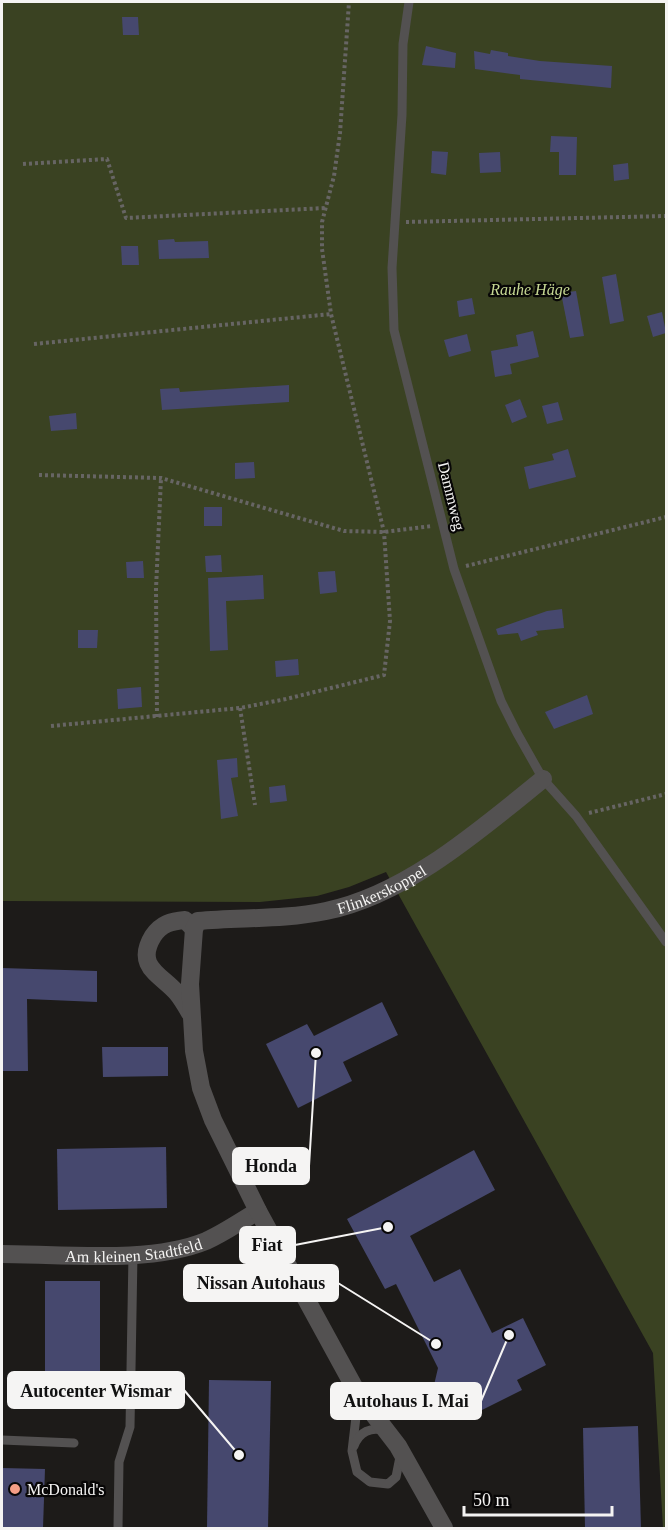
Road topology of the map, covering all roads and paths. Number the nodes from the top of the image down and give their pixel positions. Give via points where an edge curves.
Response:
1 (349, 2) edge
2 (409, 2) edge
3 (22, 164) dead end
4 (326, 208) junction
5 (666, 216) edge
6 (395, 223) junction
7 (331, 314) junction
8 (33, 344) dead end
9 (39, 475) dead end
10 (161, 478) junction
11 (666, 517) edge
12 (445, 525) junction
13 (384, 532) junction
14 (454, 569) junction
15 (240, 708) junction
16 (157, 717) junction
17 (51, 726) dead end
18 (543, 779) junction
19 (666, 794) edge
20 (255, 805) dead end
21 (576, 816) junction
22 (194, 929) junction
23 (666, 942) edge
24 (191, 1016) junction
25 (258, 1211) junction
26 (2, 1254) edge
27 (133, 1254) junction
28 (358, 1394) junction
29 (393, 1439) junction
30 (2, 1440) edge
31 (74, 1443) dead end
32 (352, 1451) junction
33 (118, 1528) edge
34 (444, 1528) edge

1 - 4 path via 340,133
2 - 6 lane, Dammweg via 403,44
3 - 4 path via 107,159 126,218
4 - 7 path via 322,249
5 - 6 path
6 - 12 lane, Dammweg via 394,330
7 - 8 path
7 - 13 path
9 - 10 path
10 - 13 path via 344,531
10 - 16 path
11 - 14 path
12 - 13 path
12 - 14 lane, Dammweg
13 - 15 path via 390,621 384,675
14 - 18 lane, Dammweg via 501,701
15 - 16 path
15 - 20 path
16 - 17 path
18 - 21 lane, Dammweg
18 - 22 street, Flinkerskoppel via 469,838 376,894 326,911 198,921
19 - 21 path
21 - 23 lane, Dammweg
22 - 24 street
22 - 24 street via 185,920 169,922 153,936 147,949 152,970 177,993
24 - 25 street via 201,1088
25 - 27 street, Am kleinen Stadtfeld via 207,1240 180,1249
25 - 28 street
26 - 27 street, Am kleinen Stadtfeld
27 - 33 lane via 130,1427 119,1462
28 - 29 street
28 - 32 lane
29 - 32 lane via 374,1430 360,1434
29 - 32 lane via 399,1466 392,1483 383,1485 360,1476 354,1468
29 - 34 street
30 - 31 lane

